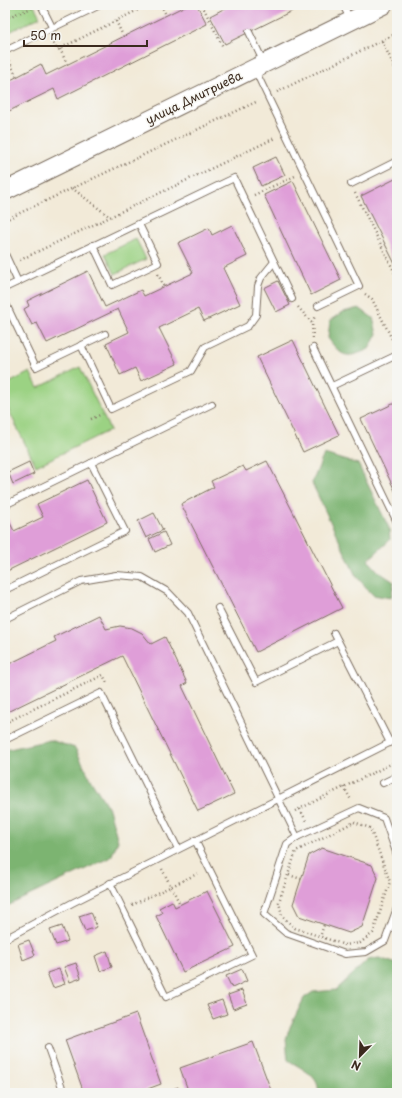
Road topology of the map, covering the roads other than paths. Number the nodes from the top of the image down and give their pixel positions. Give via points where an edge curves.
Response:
1 (41, 5) edge
2 (100, 5) edge
3 (343, 5) edge
4 (383, 5) edge
5 (351, 21) junction
6 (52, 27) junction
7 (249, 32) dead end
8 (5, 51) edge
9 (259, 66) junction
10 (397, 161) edge
11 (350, 184) dead end
12 (5, 191) edge
13 (139, 224) junction
14 (93, 246) junction
15 (5, 254) edge
16 (274, 262) junction
17 (18, 282) junction
18 (5, 288) edge
19 (292, 299) road end
20 (5, 302) edge
21 (318, 306) dead end
22 (105, 334) dead end
23 (81, 345) junction
24 (313, 348) dead end
25 (397, 355) edge
26 (332, 386) junction
27 (212, 404) dead end
28 (91, 463) junction
29 (5, 503) edge
30 (397, 522) edge
31 (5, 590) edge
32 (218, 608) dead end
33 (5, 619) edge
34 (334, 633) dead end
35 (338, 640) junction
36 (397, 739) edge
37 (5, 740) edge
38 (390, 743) junction
39 (397, 776) edge
40 (383, 783) dead end
41 (278, 799) junction
42 (297, 837) junction
43 (196, 840) junction
44 (178, 849) junction
45 (397, 855) edge
46 (110, 883) junction
47 (397, 908) edge
48 (5, 939) edge
49 (48, 1048) dead end
50 (64, 1093) edge

1 - 6 lane
2 - 6 lane
3 - 5 lane
4 - 5 main road, улица Дмитриева
5 - 9 main road, улица Дмитриева
6 - 8 lane
7 - 9 lane
9 - 12 main road, улица Дмитриева
9 - 21 lane via 268,97 359,286
10 - 11 lane
13 - 14 lane
13 - 14 lane via 158,263 154,265 112,285
13 - 16 lane via 234,178
14 - 17 lane
15 - 17 lane
16 - 19 lane
16 - 23 lane via 261,278 256,315 248,326 205,347 191,371 111,409
17 - 18 lane
20 - 23 lane via 36,367
22 - 23 lane
24 - 26 lane
25 - 26 lane
26 - 30 lane
27 - 28 lane
28 - 29 lane
28 - 31 lane via 125,531
32 - 35 lane via 256,682
33 - 41 lane via 81,581 116,575 142,578 168,592 188,612
34 - 35 lane
35 - 38 lane
36 - 38 lane
37 - 44 lane via 101,694
38 - 41 lane
39 - 40 lane
41 - 42 lane
41 - 43 lane
42 - 45 lane via 358,808 384,818
42 - 47 lane via 287,844 264,914 286,933 345,954 366,952 385,940
43 - 44 lane
43 - 46 lane via 252,955 166,997
44 - 46 lane
46 - 48 lane
49 - 50 lane

